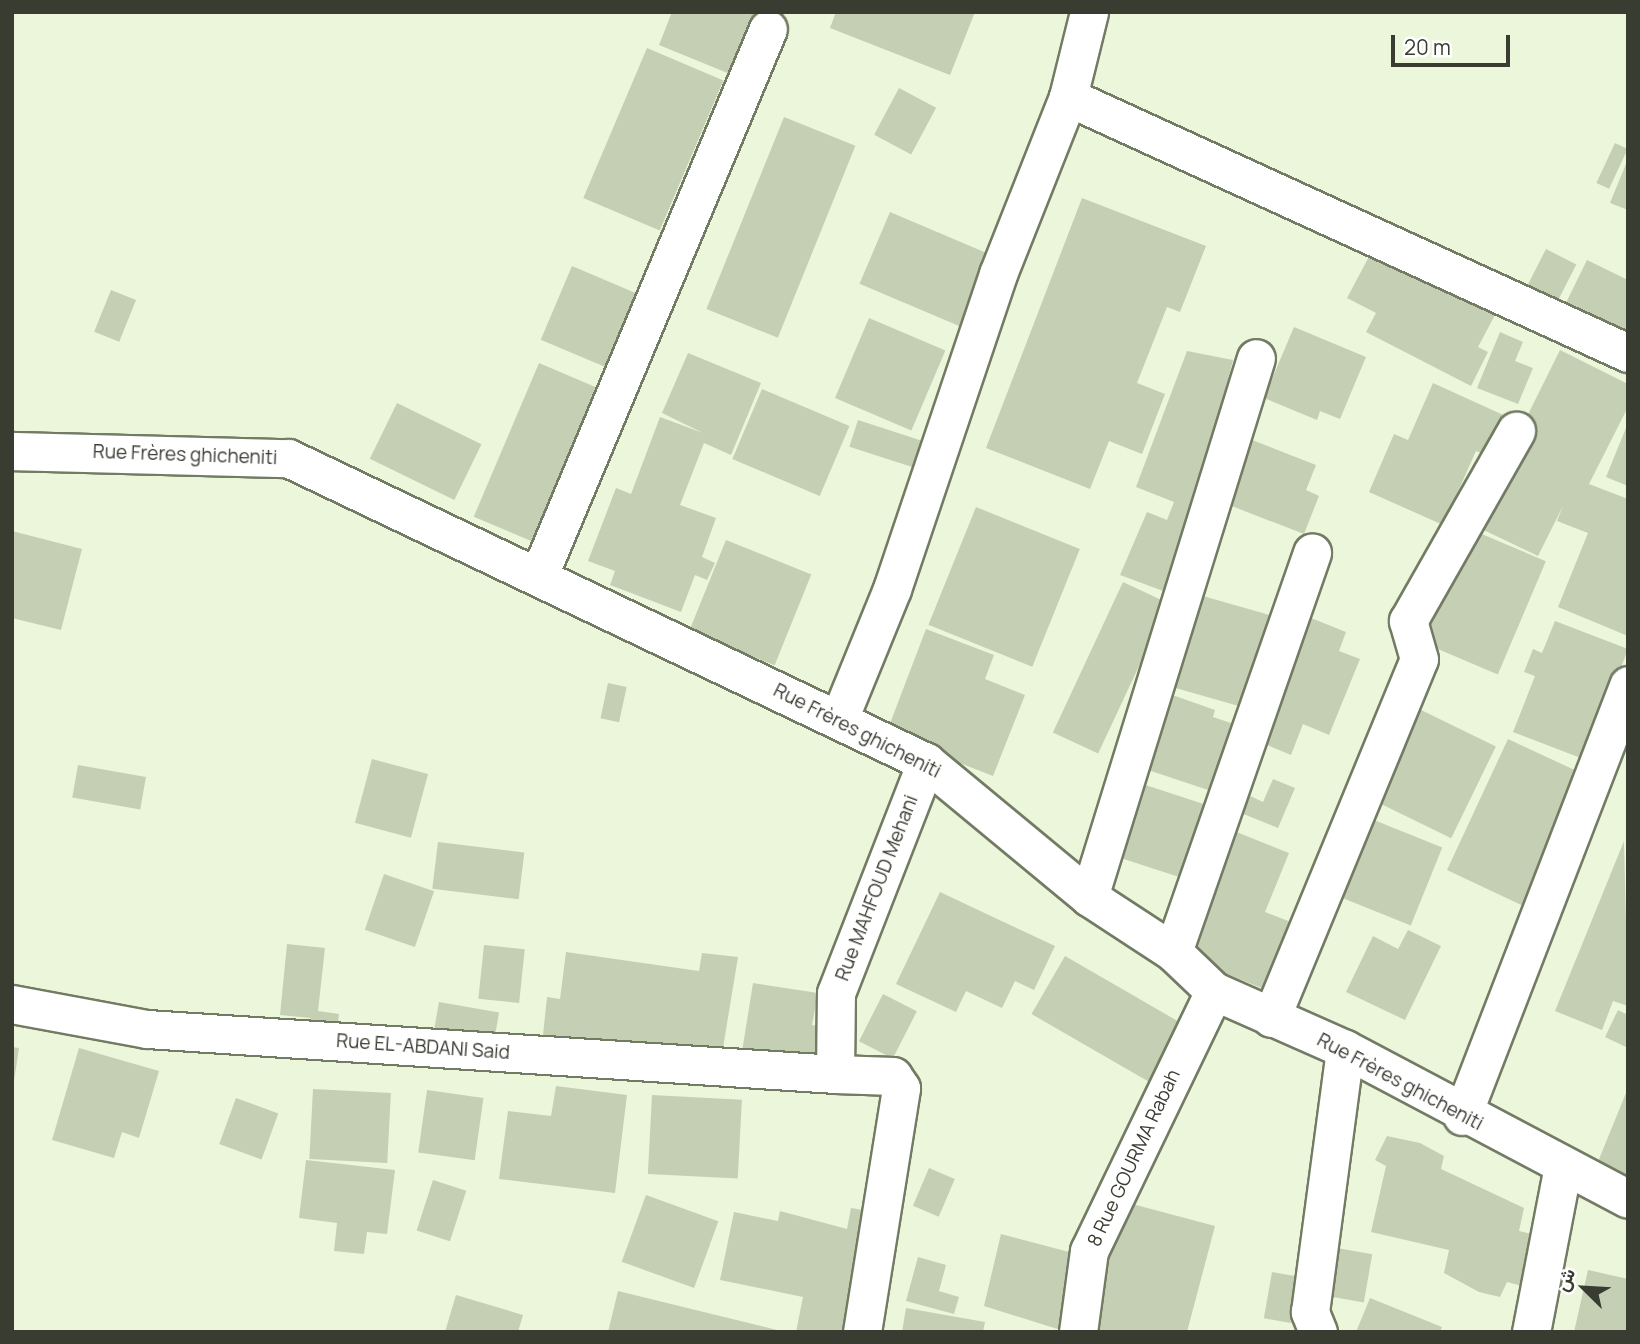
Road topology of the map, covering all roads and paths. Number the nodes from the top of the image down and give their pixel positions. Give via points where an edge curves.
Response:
1 (1089, 12) edge
2 (768, 29) dead end
3 (1068, 97) junction
4 (1628, 353) edge
5 (1256, 358) dead end
6 (1516, 431) dead end
7 (12, 451) edge
8 (1312, 553) dead end
9 (539, 575) junction
10 (1628, 685) edge
11 (839, 719) junction
12 (926, 762) junction
13 (1089, 897) junction
14 (1173, 952) junction
15 (1214, 991) junction
16 (12, 1004) edge
17 (1271, 1018) junction
18 (1345, 1049) junction
19 (835, 1074) junction
20 (1462, 1116) junction
21 (1563, 1166) junction
22 (1628, 1199) edge
23 (862, 1332) edge
24 (1078, 1332) edge
25 (1318, 1332) edge
26 (1531, 1332) edge

1 - 3 street
2 - 9 street
3 - 4 street
3 - 11 street via 998,274 892,589
5 - 13 street
6 - 17 street via 1408,621 1419,659
7 - 9 street, Rue Frères ghicheniti via 288,458
8 - 14 street
9 - 11 street, Rue Frères ghicheniti
10 - 20 street
11 - 12 street, Rue Frères ghicheniti
12 - 13 street, Rue Frères ghicheniti
12 - 19 street, Rue MAHFOUD Mehani via 836,993
13 - 14 street, Rue Frères ghicheniti
14 - 15 street, Rue Frères ghicheniti
15 - 17 street, Rue Frères ghicheniti
15 - 24 street, 8 Rue GOURMA Rabah via 1088,1251
16 - 19 street, Rue EL-ABDANI Said via 147,1029
17 - 18 street, Rue Frères ghicheniti
18 - 20 street, Rue Frères ghicheniti
18 - 25 street via 1310,1312
19 - 23 street via 893,1076 901,1088
20 - 21 street, Rue Frères ghicheniti
21 - 22 street, Rue Frères ghicheniti
21 - 26 street

